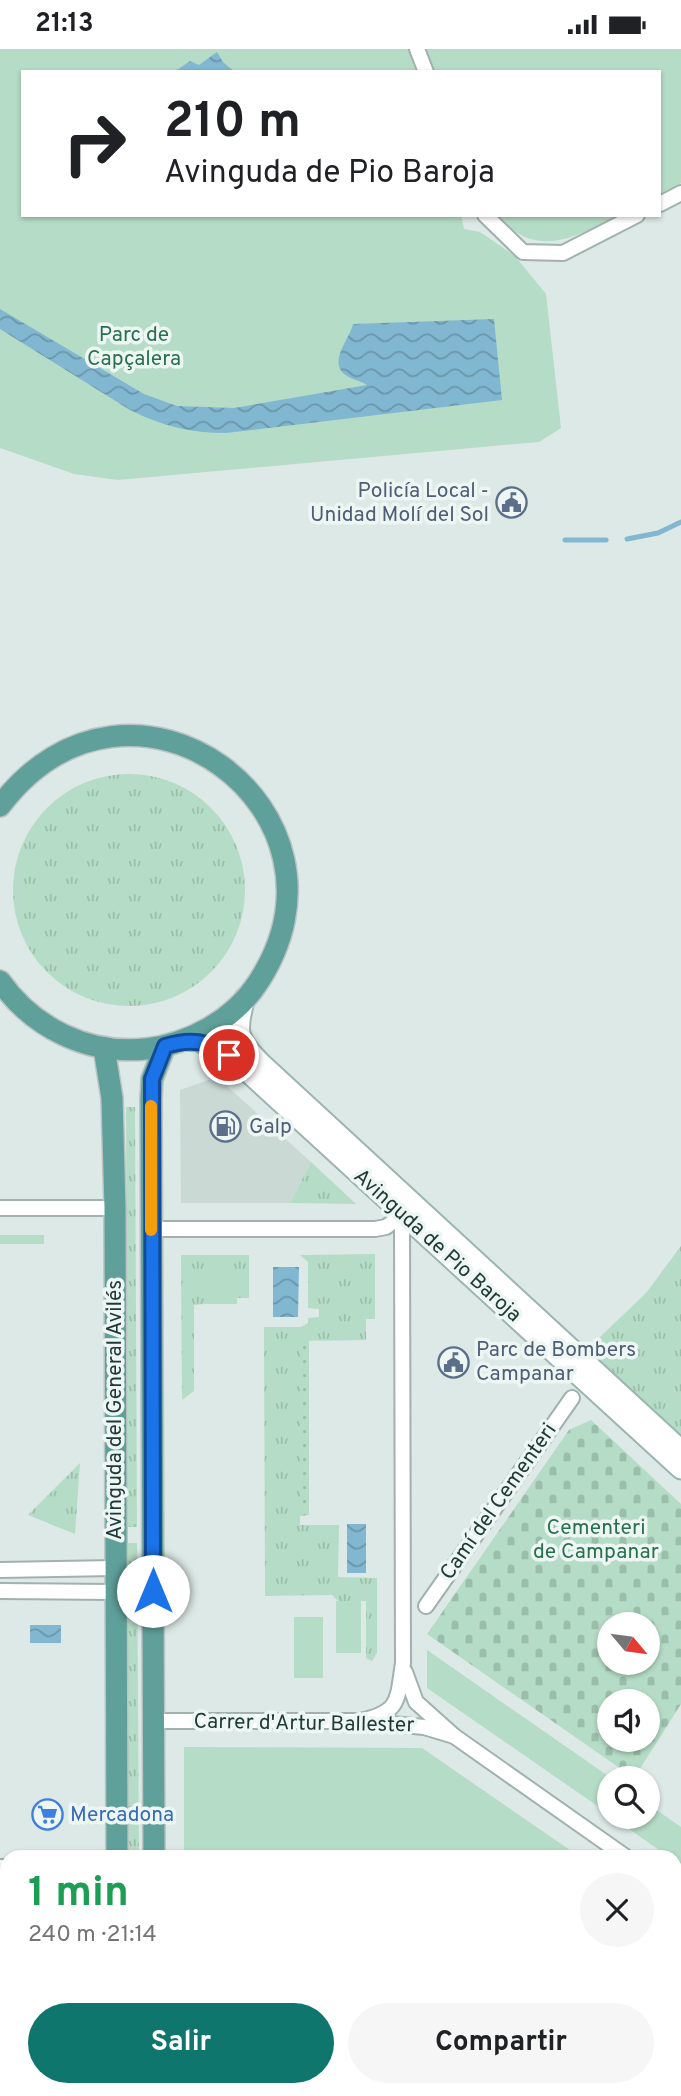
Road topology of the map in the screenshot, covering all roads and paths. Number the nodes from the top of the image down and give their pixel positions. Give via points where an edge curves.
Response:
1 (417, 49) edge
2 (425, 70) edge
3 (681, 193) edge
4 (661, 203) edge
5 (487, 217) edge
6 (634, 217) edge
7 (8, 784) edge
8 (0, 806) edge
9 (0, 981) edge
10 (245, 998) junction
11 (175, 1043) junction
12 (104, 1048) junction
13 (0, 1208) edge
14 (115, 1208) junction
15 (402, 1215) junction
16 (151, 1229) junction
17 (572, 1398) dead end
18 (681, 1450) edge
19 (681, 1469) edge
20 (115, 1568) junction
21 (0, 1570) edge
22 (0, 1591) edge
23 (115, 1592) junction
24 (426, 1606) dead end
25 (403, 1663) junction
26 (153, 1721) junction
27 (360, 1721) junction
28 (454, 1736) junction
29 (117, 1850) edge
30 (154, 1850) edge
31 (616, 1850) edge

1 - 2 street
3 - 4 street
5 - 6 street via 523,252 564,253
7 - 8 main road
7 - 10 main road via 65,750 122,735 158,738 192,748 233,773 264,810 286,878 283,926 276,949
9 - 12 main road via 41,1023
10 - 11 main road via 217,1023
10 - 18 main road, Avinguda de Pio Baroja via 238,1031 255,1057
11 - 12 main road via 135,1050
11 - 15 main road, Avinguda de Pio Baroja via 198,1041 229,1055
11 - 16 main road, Avinguda del General Avilés via 152,1079
12 - 14 main road, Avinguda del General Avilés via 112,1098
13 - 14 street
14 - 20 main road, Avinguda del General Avilés
15 - 16 street via 375,1229
15 - 19 main road, Avinguda de Pio Baroja
15 - 25 street
16 - 26 main road, Avinguda del General Avilés
17 - 24 street, Camí del Cementeri
20 - 21 street
20 - 23 main road, Avinguda del General Avilés
22 - 23 street
23 - 29 main road, Avinguda del General Avilés
25 - 27 street via 396,1703 382,1716
25 - 28 street, Carrer d'Artur Ballester via 416,1702
26 - 27 street, Carrer d'Artur Ballester
26 - 30 main road, Avinguda del General Avilés
27 - 28 street, Carrer d'Artur Ballester via 424,1727
28 - 31 street, Carrer d'Artur Ballester

